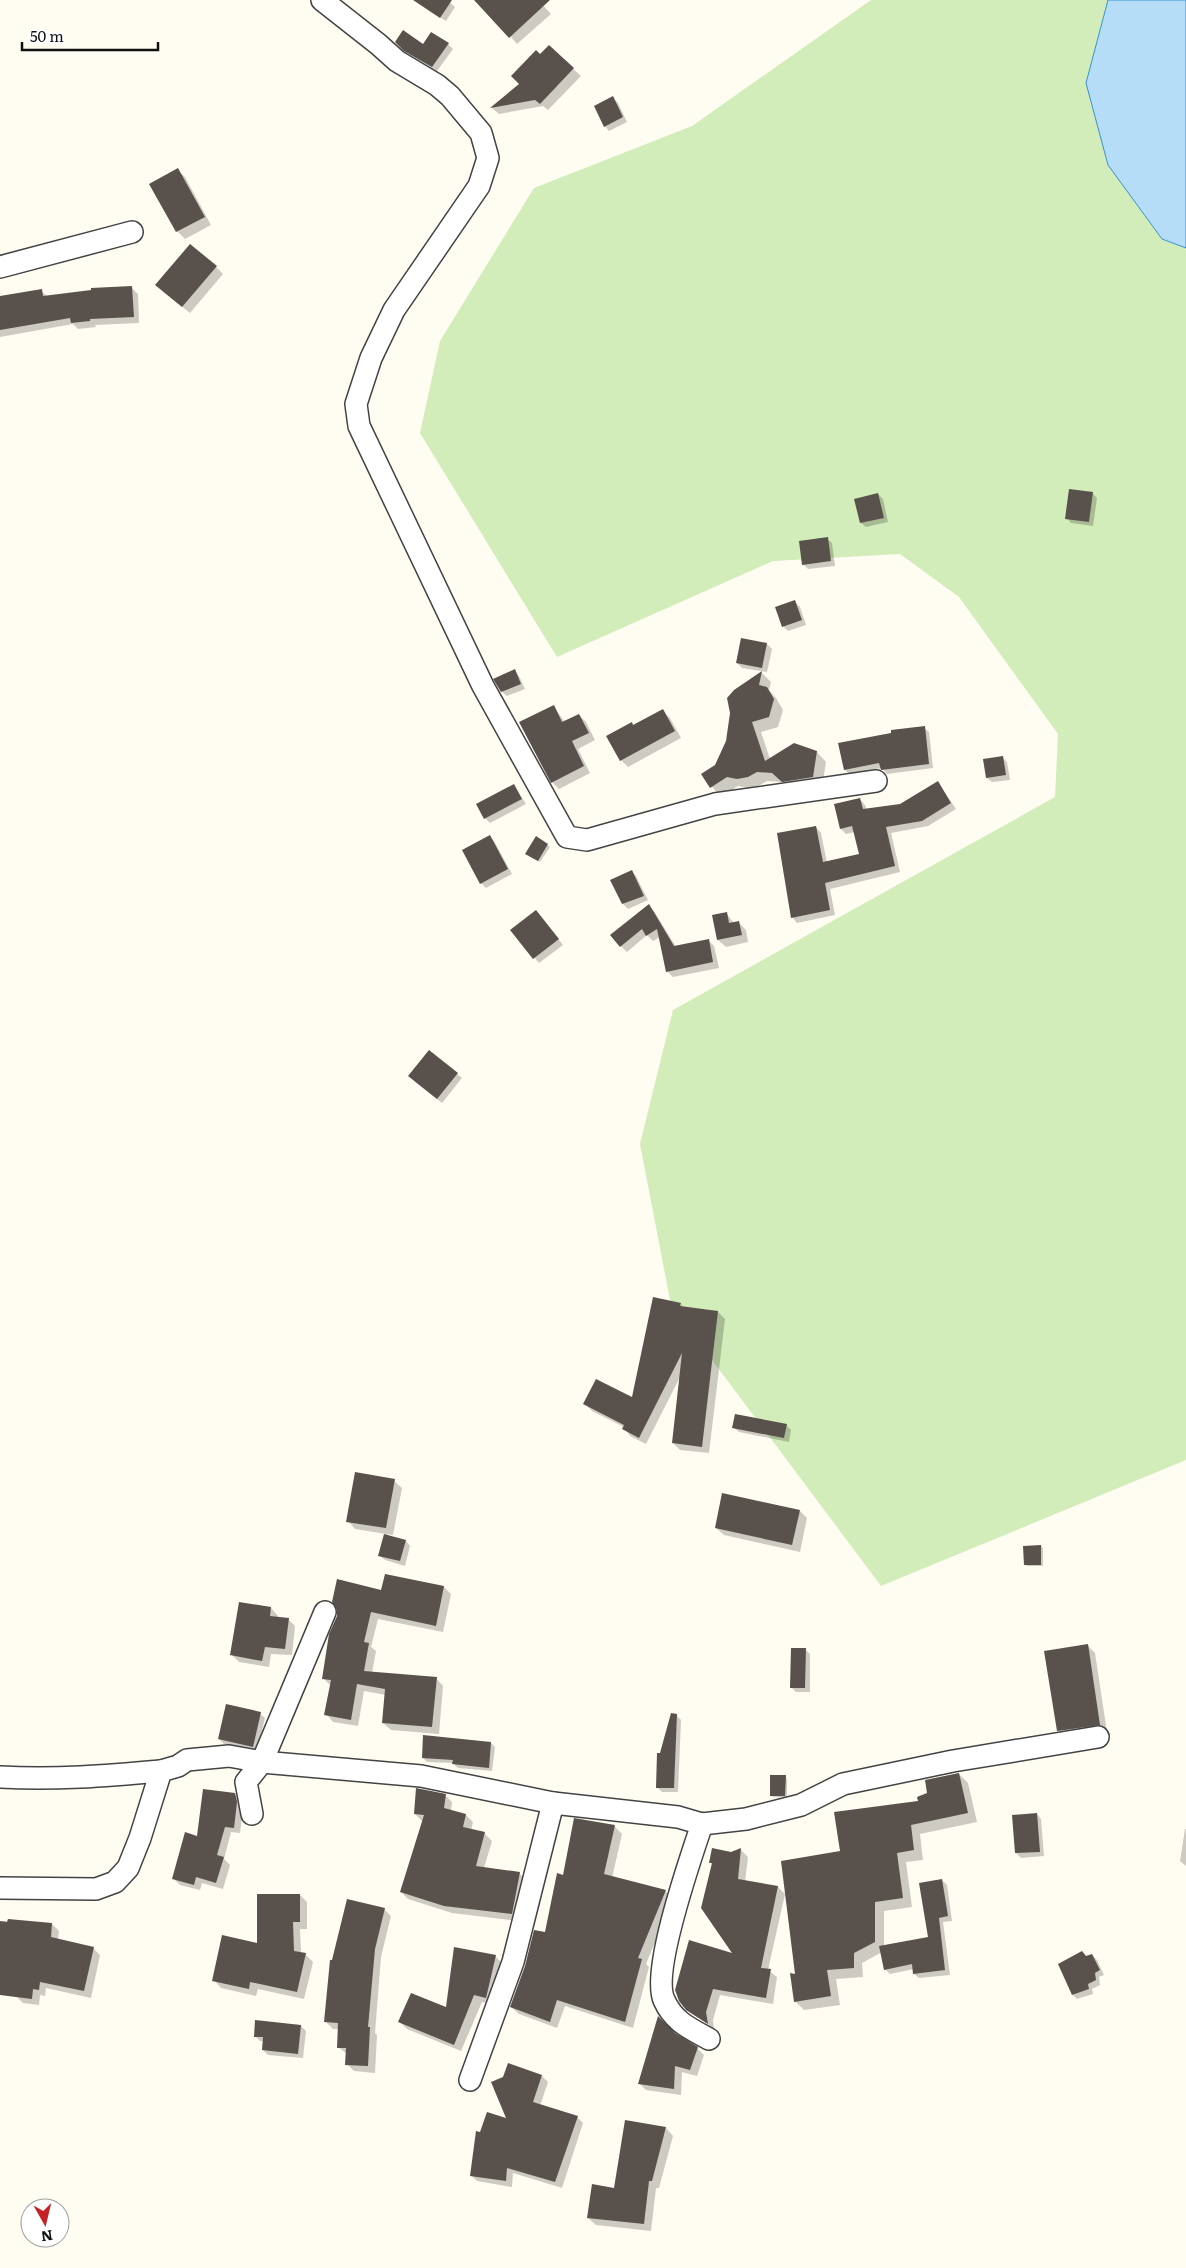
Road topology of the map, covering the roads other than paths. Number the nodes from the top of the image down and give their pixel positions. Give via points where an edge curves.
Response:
1 (322, 0) edge
2 (132, 232) dead end
3 (0, 267) edge
4 (876, 781) dead end
5 (325, 1612) dead end
6 (1098, 1737) dead end
7 (262, 1762) junction
8 (160, 1771) junction
9 (0, 1777) edge
10 (553, 1803) junction
11 (252, 1814) dead end
12 (702, 1824) junction
13 (0, 1888) edge
14 (709, 2039) dead end
15 (470, 2080) dead end

1 - 4 street via 396,61 437,85 481,133 488,158 479,186 394,310 371,358 356,404 360,426 474,668 567,837 587,840 715,804
2 - 3 street
5 - 7 street
6 - 12 street via 953,1761 843,1784 801,1805 746,1819
7 - 8 street via 229,1756 203,1757
7 - 10 street via 421,1776
7 - 11 street via 246,1782
8 - 9 street via 45,1780
8 - 13 street via 128,1868 115,1882 96,1889
10 - 12 street via 678,1817
10 - 15 street via 513,1962
12 - 14 street via 668,1936 662,1984 663,1998 679,2023

